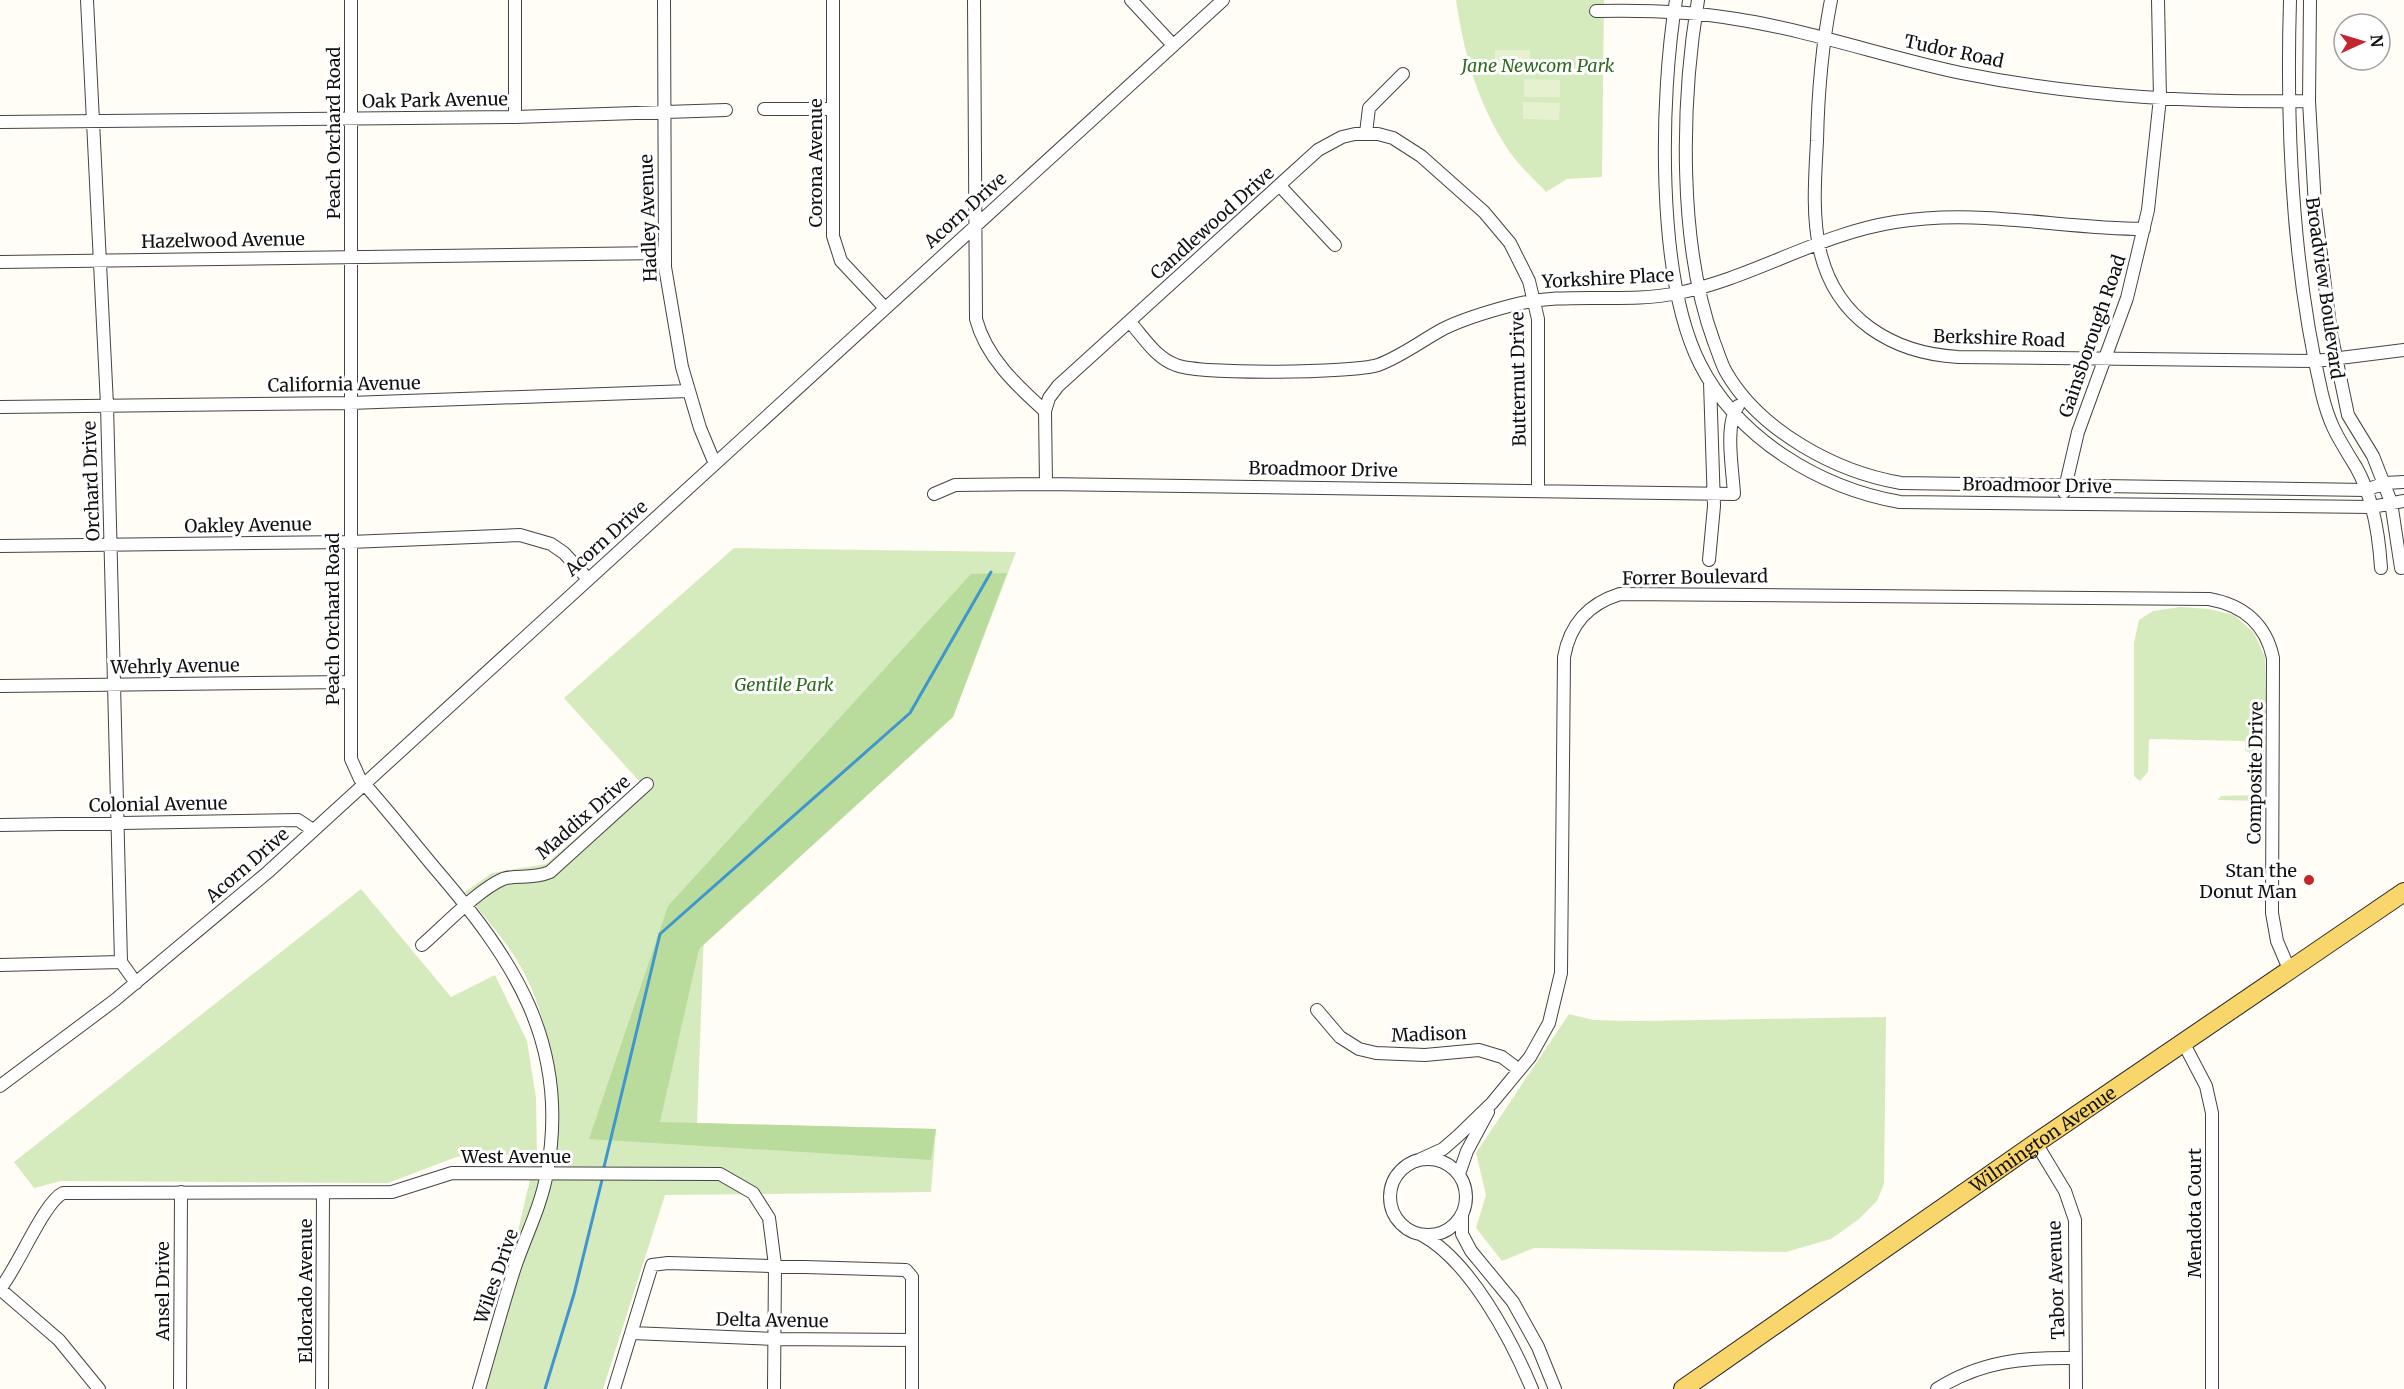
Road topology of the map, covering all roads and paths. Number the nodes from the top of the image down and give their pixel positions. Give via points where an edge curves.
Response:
1 (87, 0) edge
2 (351, 0) edge
3 (515, 0) edge
4 (664, 0) edge
5 (833, 0) edge
6 (974, 0) edge
7 (1131, 0) edge
8 (1223, 0) edge
9 (1698, 0) edge
10 (1831, 0) edge
11 (2158, 0) edge
12 (2290, 0) edge
13 (2310, 0) edge
14 (1675, 6) edge
15 (1596, 11) dead end
16 (1695, 15) junction
17 (1825, 39) junction
18 (1173, 45) junction
19 (1403, 74) dead end
20 (2160, 98) junction
21 (2309, 100) junction
22 (2289, 101) junction
23 (764, 109) dead end
24 (833, 109) junction
25 (726, 110) dead end
26 (663, 111) junction
27 (515, 117) junction
28 (351, 119) junction
29 (92, 120) junction
30 (0, 122) edge
31 (1366, 133) junction
32 (1280, 186) junction
33 (975, 226) junction
34 (2144, 229) junction
35 (1819, 242) junction
36 (1335, 244) dead end
37 (664, 253) junction
38 (351, 256) junction
39 (101, 260) junction
40 (0, 262) edge
41 (1697, 288) junction
42 (1677, 293) junction
43 (1535, 301) junction
44 (885, 308) junction
45 (1130, 322) junction
46 (2404, 350) edge
47 (2335, 357) junction
48 (2105, 358) junction
49 (2316, 361) junction
50 (1710, 382) junction
51 (688, 391) junction
52 (1746, 396) junction
53 (350, 404) junction
54 (107, 405) junction
55 (0, 407) edge
56 (1045, 411) junction
57 (1734, 411) junction
58 (715, 464) junction
59 (2404, 482) edge
60 (1046, 484) junction
61 (2064, 485) junction
62 (1538, 490) junction
63 (1714, 493) junction
64 (934, 494) dead end
65 (2392, 495) edge
66 (2369, 499) junction
67 (2064, 504) junction
68 (350, 542) junction
69 (111, 545) junction
70 (0, 546) edge
71 (1709, 560) dead end
72 (2381, 568) dead end
73 (2401, 568) dead end
74 (588, 579) junction
75 (2251, 617) joint
76 (351, 682) junction
77 (114, 684) junction
78 (0, 686) edge
79 (364, 784) junction
80 (647, 784) dead end
81 (119, 823) junction
82 (0, 825) edge
83 (313, 830) junction
84 (2404, 892) edge
85 (467, 906) junction
86 (422, 945) dead end
87 (121, 962) junction
88 (0, 965) edge
89 (2289, 969) junction
90 (136, 983) junction
91 (1317, 1010) dead end
92 (2184, 1044) junction
93 (1518, 1069) junction
94 (0, 1086) edge
95 (1492, 1103) junction
96 (2036, 1143) junction
97 (1421, 1159) junction
98 (547, 1174) junction
99 (1459, 1174) junction
100 (181, 1192) junction
101 (323, 1193) junction
102 (1461, 1215) junction
103 (1421, 1234) junction
104 (775, 1265) junction
105 (0, 1289) edge
106 (632, 1333) junction
107 (775, 1339) junction
108 (912, 1340) junction
109 (2076, 1358) junction
110 (99, 1389) edge
111 (180, 1389) edge
112 (322, 1389) edge
113 (479, 1389) edge
114 (614, 1389) edge
115 (774, 1389) edge
116 (912, 1389) edge
117 (1532, 1389) edge
118 (1555, 1389) edge
119 (1683, 1389) edge
120 (1937, 1389) edge
121 (2076, 1389) edge
122 (2212, 1389) edge

1 - 29 street, Orchard Drive
2 - 28 street, Peach Orchard Road
3 - 27 street
4 - 26 street, Hadley Avenue
5 - 24 street, Corona Avenue
6 - 33 street
7 - 18 street
8 - 18 street, Acorn Drive
9 - 16 street
10 - 17 street, Berkshire Road
11 - 20 street, Gainsborough Road
12 - 22 street, Broadview Boulevard
13 - 21 street, Broadview Boulevard
14 - 15 street, Tudor Road
14 - 16 street, Tudor Road
14 - 42 street via 1666,169
16 - 17 street, Tudor Road via 1735,18
16 - 41 street via 1687,168
17 - 20 street, Tudor Road via 1999,80
17 - 35 street, Berkshire Road via 1815,165
18 - 33 street, Acorn Drive
19 - 31 street via 1369,108
20 - 22 street, Tudor Road
20 - 34 street, Gainsborough Road
21 - 22 street, Tudor Road
21 - 47 street, Broadview Boulevard via 2315,207
22 - 49 street, Broadview Boulevard via 2295,209
23 - 24 street
24 - 44 street, Corona Avenue via 836,248 847,268
25 - 26 street, Oak Park Avenue
26 - 27 street, Oak Park Avenue
26 - 37 street, Hadley Avenue
27 - 28 street, Oak Park Avenue
28 - 29 street, Oak Park Avenue
28 - 38 street, Peach Orchard Road
29 - 30 street, Oak Park Avenue
29 - 39 street, Orchard Drive
31 - 32 street, Candlewood Drive via 1331,142
31 - 43 street, Butternut Drive via 1405,144 1484,212 1510,243
32 - 36 street
32 - 45 street, Candlewood Drive
33 - 44 street, Acorn Drive
33 - 56 street via 974,305 980,336 993,357
34 - 35 street, Yorkshire Place via 1951,215 1868,226
34 - 48 street, Gainsborough Road via 2127,298
35 - 41 street, Yorkshire Place via 1743,274
35 - 48 street, Berkshire Road via 1824,265 1840,296 1863,323 1893,342 1934,356
37 - 38 street, Hazelwood Avenue
37 - 51 street, Hadley Avenue via 673,325
38 - 39 street, Hazelwood Avenue
38 - 53 street, Peach Orchard Road
39 - 40 street, Hazelwood Avenue
39 - 54 street, Orchard Drive
41 - 42 street, Yorkshire Place
41 - 52 street, Broadmoor Drive via 1725,371
42 - 43 street, Yorkshire Place
42 - 50 street via 1700,364
43 - 45 street, Yorkshire Place via 1468,318 1392,359 1342,371 1190,369 1165,360
43 - 62 street, Butternut Drive
44 - 58 street, Acorn Drive
45 - 56 street, Candlewood Drive via 1055,390
46 - 47 street, Berkshire Road
47 - 49 street, Berkshire Road
47 - 65 street, Broadview Boulevard via 2348,415
48 - 49 street, Berkshire Road
48 - 61 street, Gainsborough Road
49 - 66 street, Broadview Boulevard via 2329,421
50 - 57 street, Broadmoor Drive
50 - 63 street
51 - 53 street, California Avenue
51 - 58 street, Hadley Avenue
52 - 57 street
52 - 61 street, Broadmoor Drive via 1781,431 1812,452 1883,480
53 - 54 street, California Avenue
53 - 68 street, Peach Orchard Road
54 - 55 street, California Avenue
54 - 69 street, Orchard Drive
56 - 60 street
57 - 63 street via 1734,494
57 - 67 street, Broadmoor Drive via 1770,445 1803,468 1879,498 1900,502
58 - 74 street, Acorn Drive
59 - 65 street, Broadmoor Drive
60 - 62 street, Broadmoor Drive
60 - 64 street, Broadmoor Drive via 955,485
61 - 66 street, Broadmoor Drive
61 - 67 street, Gainsborough Road
62 - 63 street, Broadmoor Drive
63 - 71 street
65 - 66 street, Broadmoor Drive
65 - 66 street, Broadmoor Drive
65 - 73 street, Broadview Boulevard
66 - 67 street, Broadmoor Drive
66 - 72 street, Broadview Boulevard
68 - 69 street, Oakley Avenue
68 - 74 street, Oakley Avenue via 520,535 551,544
68 - 76 street, Peach Orchard Road
69 - 70 street, Oakley Avenue
69 - 77 street, Orchard Drive
74 - 79 street, Acorn Drive
75 - 89 street, Composite Drive via 2264,632 2273,658 2272,913 2277,941
75 - 93 street, Forrer Boulevard via 2224,602 2209,599 1632,593 1597,603 1574,626 1564,657 1562,950 1558,995 1541,1040
76 - 77 street, Wehrly Avenue
76 - 79 street, Peach Orchard Road via 351,759
77 - 78 street, Wehrly Avenue
77 - 81 street, Orchard Drive
79 - 83 street, Acorn Drive
79 - 85 street, Peach Orchard Road
80 - 85 street, Maddix Drive via 550,872 534,878 507,878 490,885
81 - 82 street, Colonial Avenue
81 - 83 street, Colonial Avenue via 298,820
81 - 87 street, Orchard Drive
83 - 90 street, Acorn Drive
84 - 89 main road, Wilmington Avenue
85 - 86 street, Maddix Drive
85 - 98 street, Peach Orchard Road via 494,940 520,984 538,1031 552,1100
87 - 88 street
87 - 90 street
89 - 92 main road, Wilmington Avenue
90 - 94 street, Acorn Drive
91 - 93 street, Madison via 1340,1037 1359,1049 1425,1055 1479,1050 1502,1057
92 - 96 main road, Wilmington Avenue
92 - 122 street, Mendota Court via 2206,1086 2212,1113
93 - 95 street, Forrer Boulevard
95 - 97 street, Forrer Boulevard via 1443,1149
95 - 99 street, Forrer Boulevard
96 - 109 street, Tabor Avenue via 2065,1191 2075,1220
96 - 119 main road, Wilmington Avenue
97 - 99 street via 1435,1159
97 - 103 street, Forrer Boulevard via 1401,1169 1390,1198 1400,1222
98 - 101 street, West Avenue via 452,1173 392,1192
98 - 104 street, West Avenue via 720,1174 753,1193 770,1218
98 - 113 street, Wiles Drive
99 - 102 street via 1466,1200
100 - 101 street, West Avenue
100 - 105 street, West Avenue via 72,1192 56,1196
100 - 111 street, Ansel Drive
101 - 112 street, Eldorado Avenue
102 - 103 street via 1442,1232
102 - 118 street via 1462,1234 1471,1251 1513,1302
103 - 117 street, Forrer Boulevard via 1439,1244 1473,1285 1498,1322
104 - 106 street via 652,1265
104 - 107 street, West Avenue
104 - 108 street via 896,1268 909,1273
105 - 110 street via 59,1340
106 - 107 street, Delta Avenue
106 - 114 street
107 - 108 street, Delta Avenue
107 - 115 street, West Avenue
108 - 116 street
109 - 120 street via 2005,1361 1970,1371
109 - 121 street, Tabor Avenue

